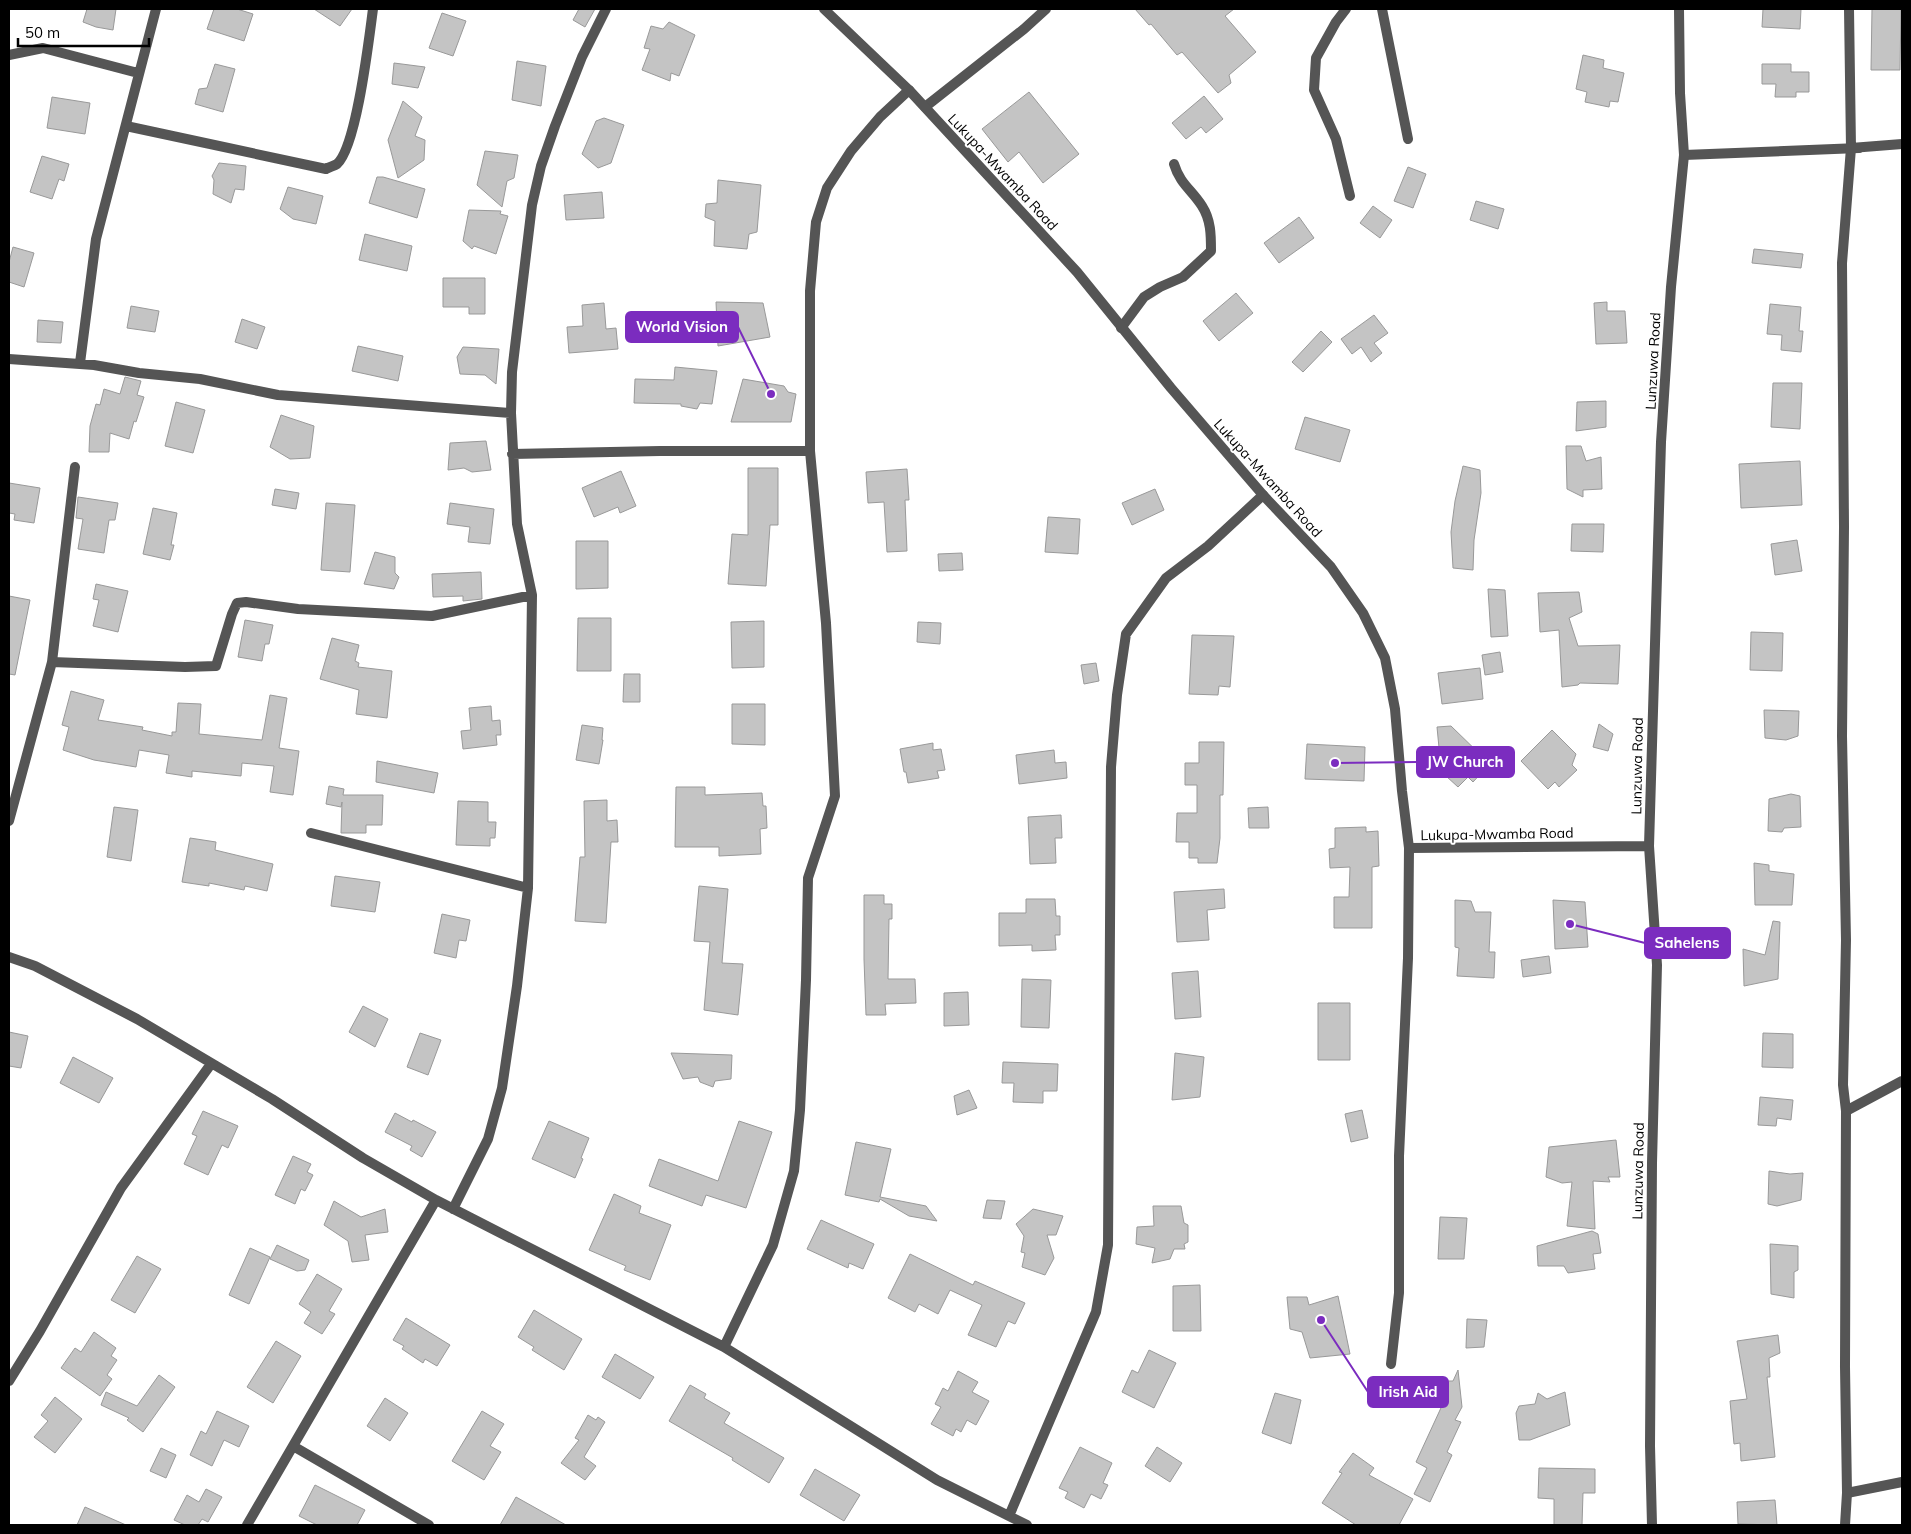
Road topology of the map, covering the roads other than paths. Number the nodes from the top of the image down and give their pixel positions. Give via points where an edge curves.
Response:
1 (156, 9) edge
2 (373, 9) edge
3 (606, 9) edge
4 (824, 9) edge
5 (1046, 9) edge
6 (1346, 9) edge
7 (1382, 9) edge
8 (1679, 9) edge
9 (1849, 9) edge
10 (9, 55) edge
11 (138, 73) junction
12 (909, 90) junction
13 (925, 107) junction
14 (126, 126) junction
15 (1408, 139) dead end
16 (1902, 144) edge
17 (1851, 148) junction
18 (1902, 148) edge
19 (1684, 156) junction
20 (1174, 164) dead end
21 (1350, 196) dead end
22 (1122, 328) junction
23 (9, 359) edge
24 (80, 363) junction
25 (511, 413) junction
26 (810, 451) junction
27 (512, 454) junction
28 (75, 467) dead end
29 (1263, 495) junction
30 (532, 594) junction
31 (52, 662) junction
32 (9, 821) edge
33 (311, 833) dead end
34 (1649, 846) junction
35 (1409, 848) junction
36 (528, 888) junction
37 (9, 957) edge
38 (211, 1064) junction
39 (1902, 1081) edge
40 (1846, 1111) junction
41 (436, 1200) junction
42 (453, 1209) junction
43 (724, 1347) junction
44 (1391, 1364) dead end
45 (9, 1382) edge
46 (292, 1446) junction
47 (1902, 1482) edge
48 (1847, 1493) junction
49 (1009, 1516) junction
50 (247, 1525) edge
51 (429, 1525) edge
52 (1026, 1525) edge
53 (1652, 1525) edge
54 (1845, 1525) edge

1 - 11 street
2 - 14 street via 363,83 350,136 337,163 326,169
3 - 25 street via 582,57 541,166 531,214 512,372
4 - 12 street, Lukupa-Mwamba Road
5 - 13 street
6 - 21 street via 1316,58 1314,90 1336,139
7 - 15 street
8 - 19 street, Lunzuwa Road
9 - 17 street
10 - 11 street via 43,48
11 - 14 street
12 - 13 street, Lukupa-Mwamba Road
12 - 26 street via 851,151 827,188 816,222 810,291
13 - 22 street, Lukupa-Mwamba Road via 1077,272
14 - 24 street via 96,239
16 - 17 street
17 - 18 street
17 - 19 street
17 - 40 street via 1842,263 1842,736 1846,940 1843,1085
19 - 34 street, Lunzuwa Road via 1661,442
20 - 22 street via 1177,176 1202,206 1211,229 1211,251 1183,277 1144,297
22 - 29 street, Lukupa-Mwamba Road
23 - 24 street
24 - 25 street via 200,379 278,395
25 - 27 street
26 - 27 street
26 - 43 street via 826,623 835,796 808,878 801,1080 794,1171 773,1246
27 - 30 street via 517,524
28 - 31 street
29 - 35 street, Lukupa-Mwamba Road via 1330,567 1363,613 1385,658 1395,709
29 - 49 street via 1208,546 1166,578 1126,634 1111,767 1108,1245 1096,1312
30 - 31 street via 432,616 237,603 216,666 186,668
30 - 36 street
31 - 32 street
33 - 36 street
34 - 35 street, Lukupa-Mwamba Road
34 - 53 street, Lunzuwa Road via 1657,965 1652,1163
35 - 44 street via 1408,958 1399,1156 1399,1293
36 - 42 street via 502,1088 488,1139
37 - 38 street via 35,966 137,1019
38 - 41 street
38 - 45 street via 121,1188
39 - 40 street
40 - 48 street via 1844,1367
41 - 42 street
41 - 46 street
42 - 43 street
43 - 49 street via 938,1480
46 - 50 street
46 - 51 street
47 - 48 street
48 - 54 street
49 - 52 street

